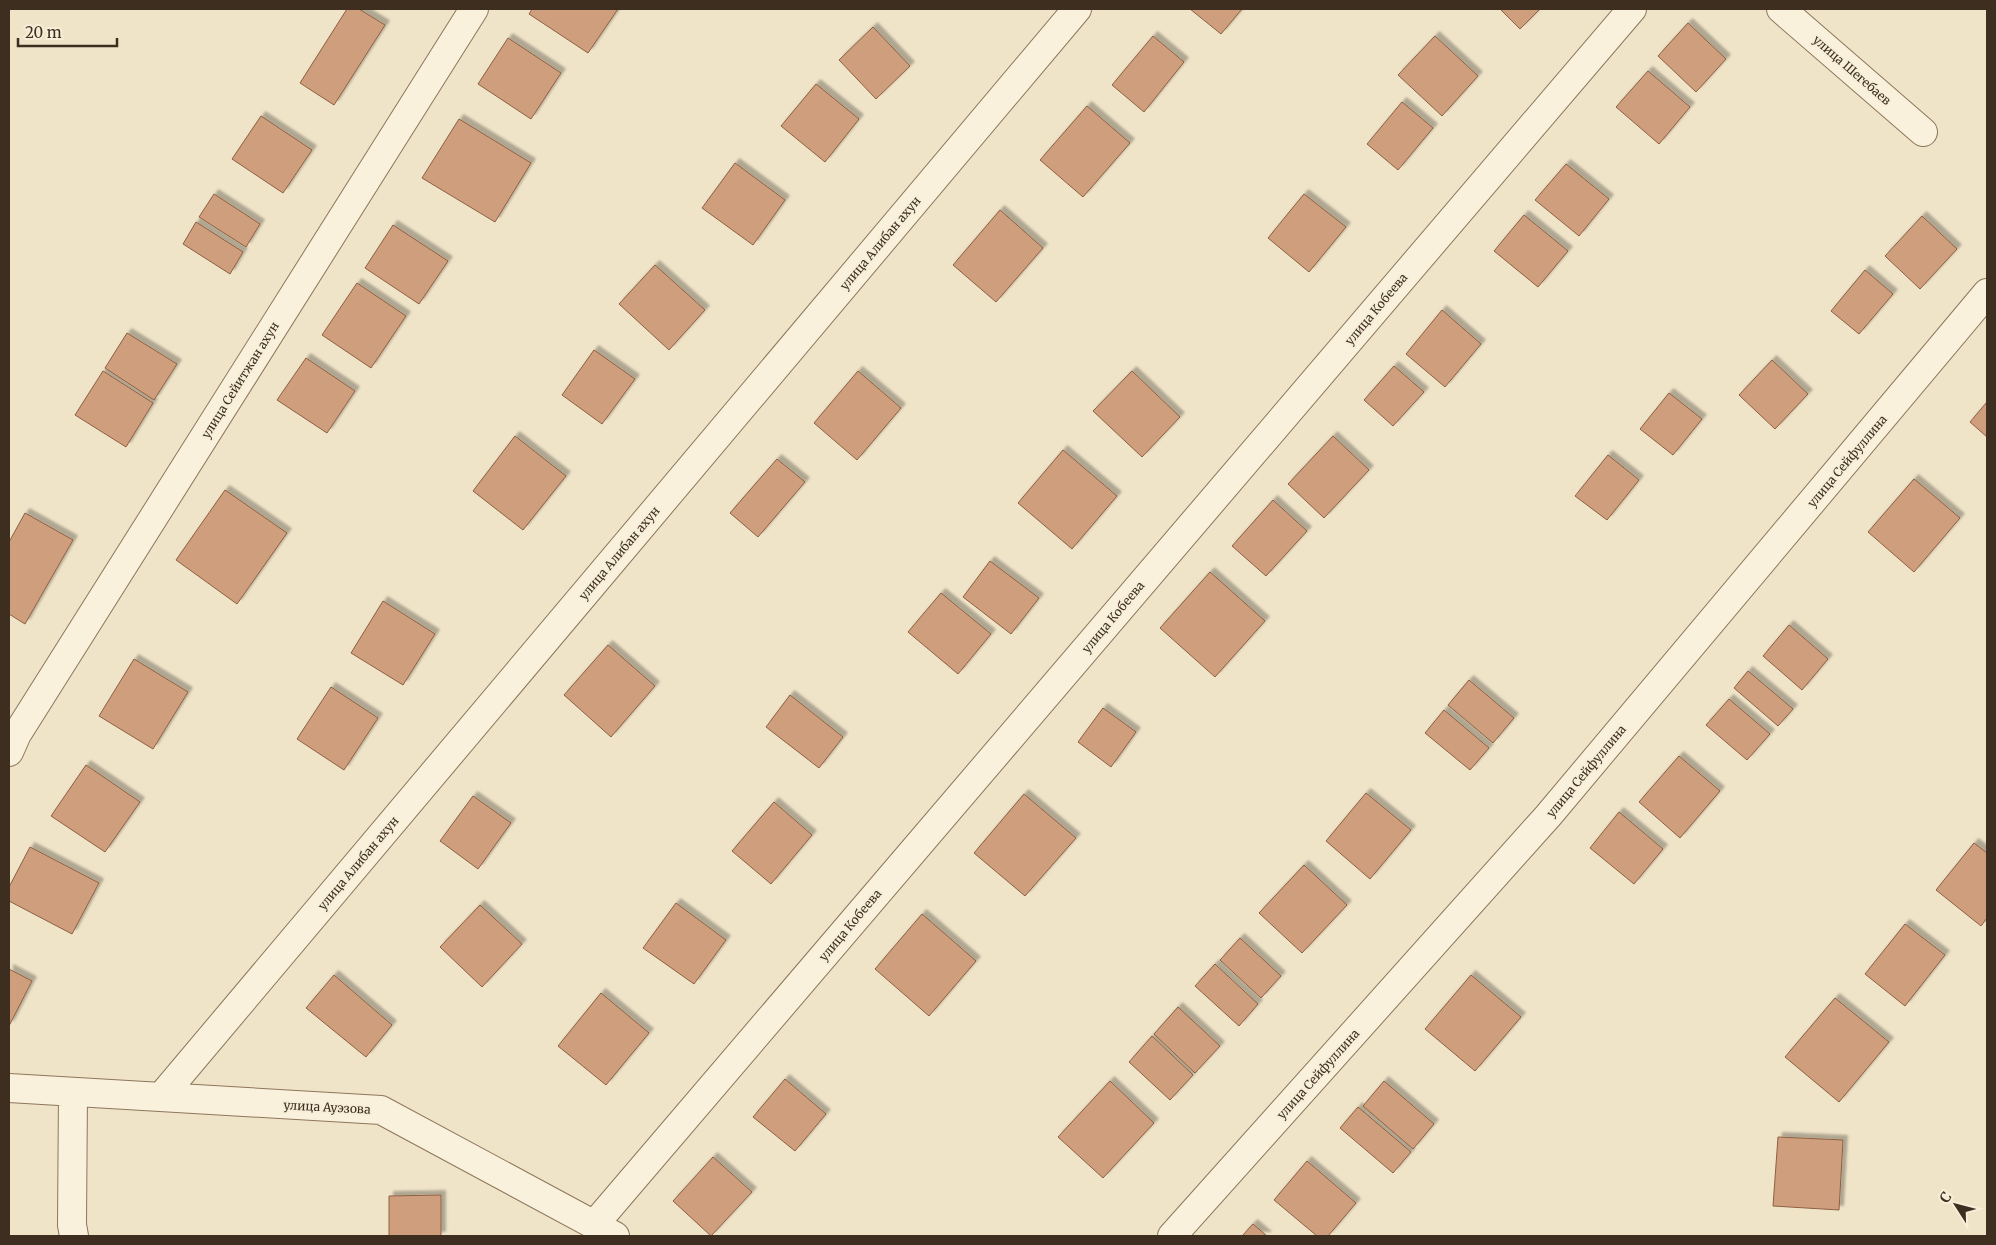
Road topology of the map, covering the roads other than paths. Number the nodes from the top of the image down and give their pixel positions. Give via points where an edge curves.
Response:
1 (474, 9) edge
2 (1077, 9) edge
3 (1632, 9) edge
4 (1781, 9) edge
5 (1923, 132) dead end
6 (1987, 294) edge
7 (9, 752) edge
8 (9, 1088) edge
9 (73, 1092) junction
10 (161, 1097) junction
11 (604, 1231) edge
12 (74, 1236) edge
13 (1172, 1236) edge

1 - 7 street, улица Сейитжан ахун via 17,734
2 - 10 street, улица Алибан ахун
3 - 11 street, улица Кобеева
4 - 5 street, улица Шегебаев
6 - 13 street, улица Сейфуллина via 1548,816
8 - 9 street, улица Ауэзова
9 - 10 street, улица Ауэзова
9 - 12 street
10 - 11 street, улица Ауэзова via 381,1110

